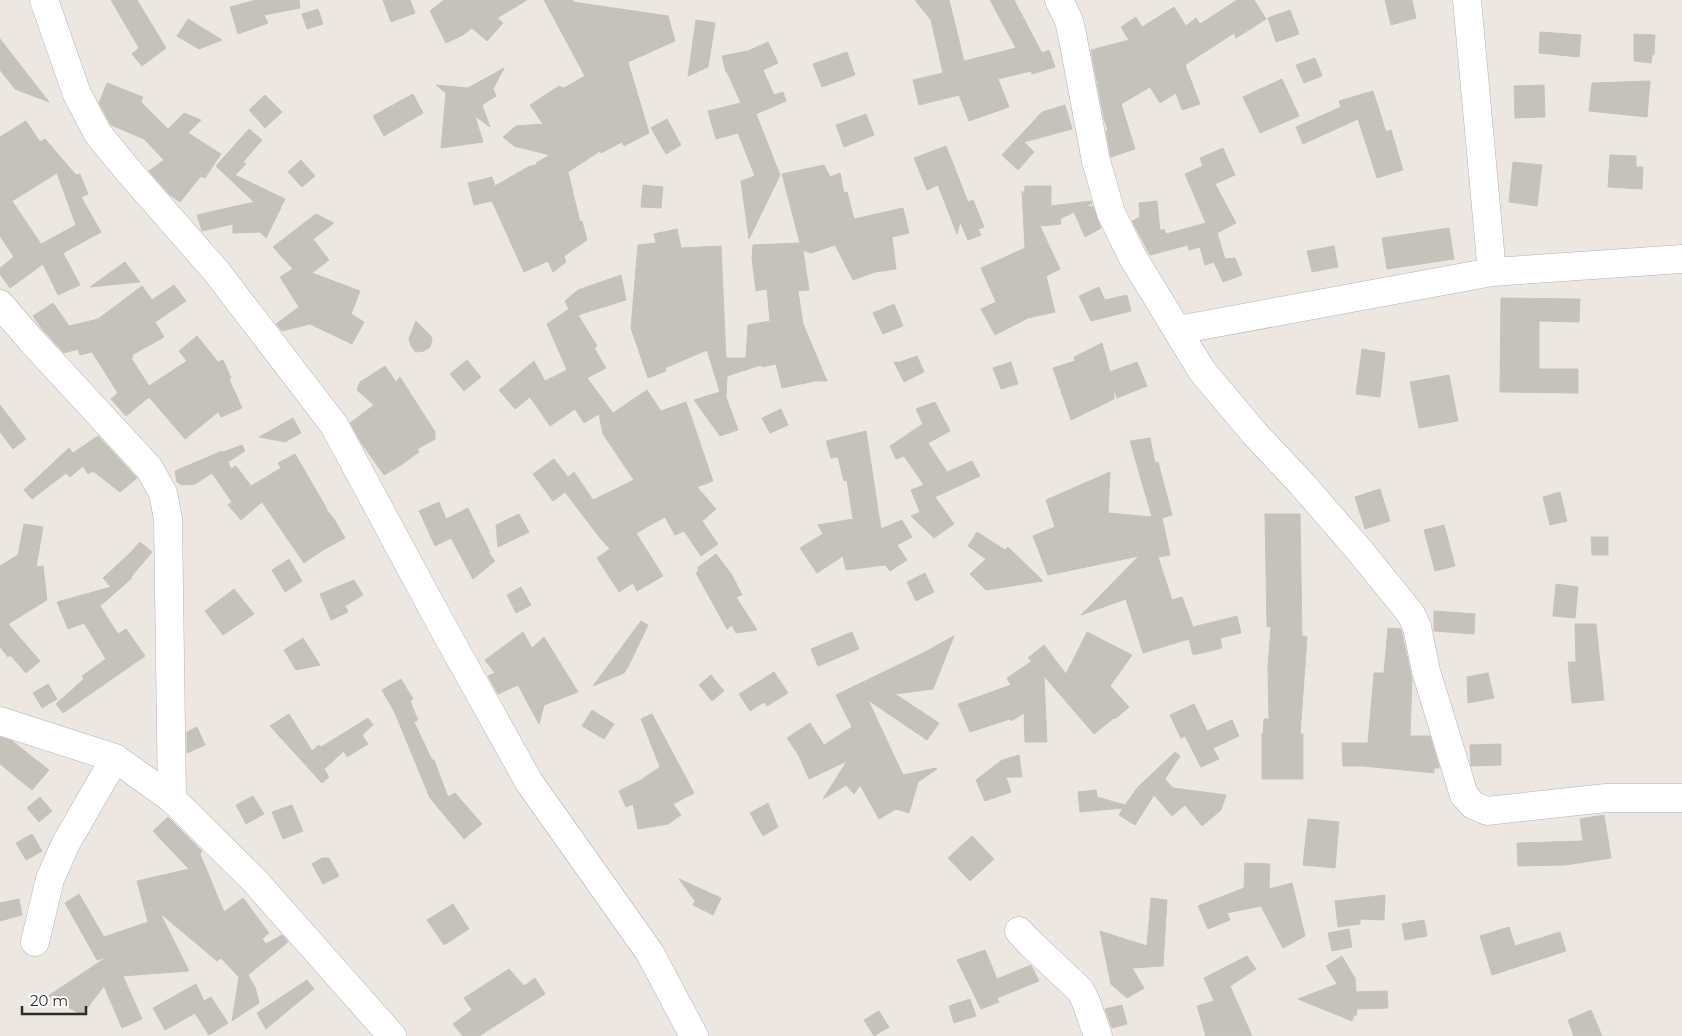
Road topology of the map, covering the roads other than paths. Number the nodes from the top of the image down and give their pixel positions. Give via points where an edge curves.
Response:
1 (44, 0) edge
2 (1058, 0) edge
3 (1467, 0) edge
4 (1682, 259) edge
5 (1492, 272) junction
6 (0, 304) edge
7 (1178, 330) junction
8 (0, 720) edge
9 (115, 758) junction
10 (1682, 798) edge
11 (172, 800) junction
12 (1019, 931) dead end
13 (35, 942) dead end
14 (392, 1036) edge
15 (694, 1036) edge
16 (1098, 1036) edge

1 - 15 street via 77,94 98,134 216,271 334,424 529,782 650,953
2 - 7 street via 1069,21 1096,161 1112,213 1132,256
3 - 5 street
4 - 5 street
5 - 7 street
6 - 11 street via 149,468 162,493 168,519
7 - 10 street via 1202,371 1411,614 1464,795 1473,805 1487,810 1606,798
8 - 9 street
9 - 11 street
9 - 13 street via 66,842 50,879
11 - 14 street via 254,880
12 - 16 street via 1080,990

